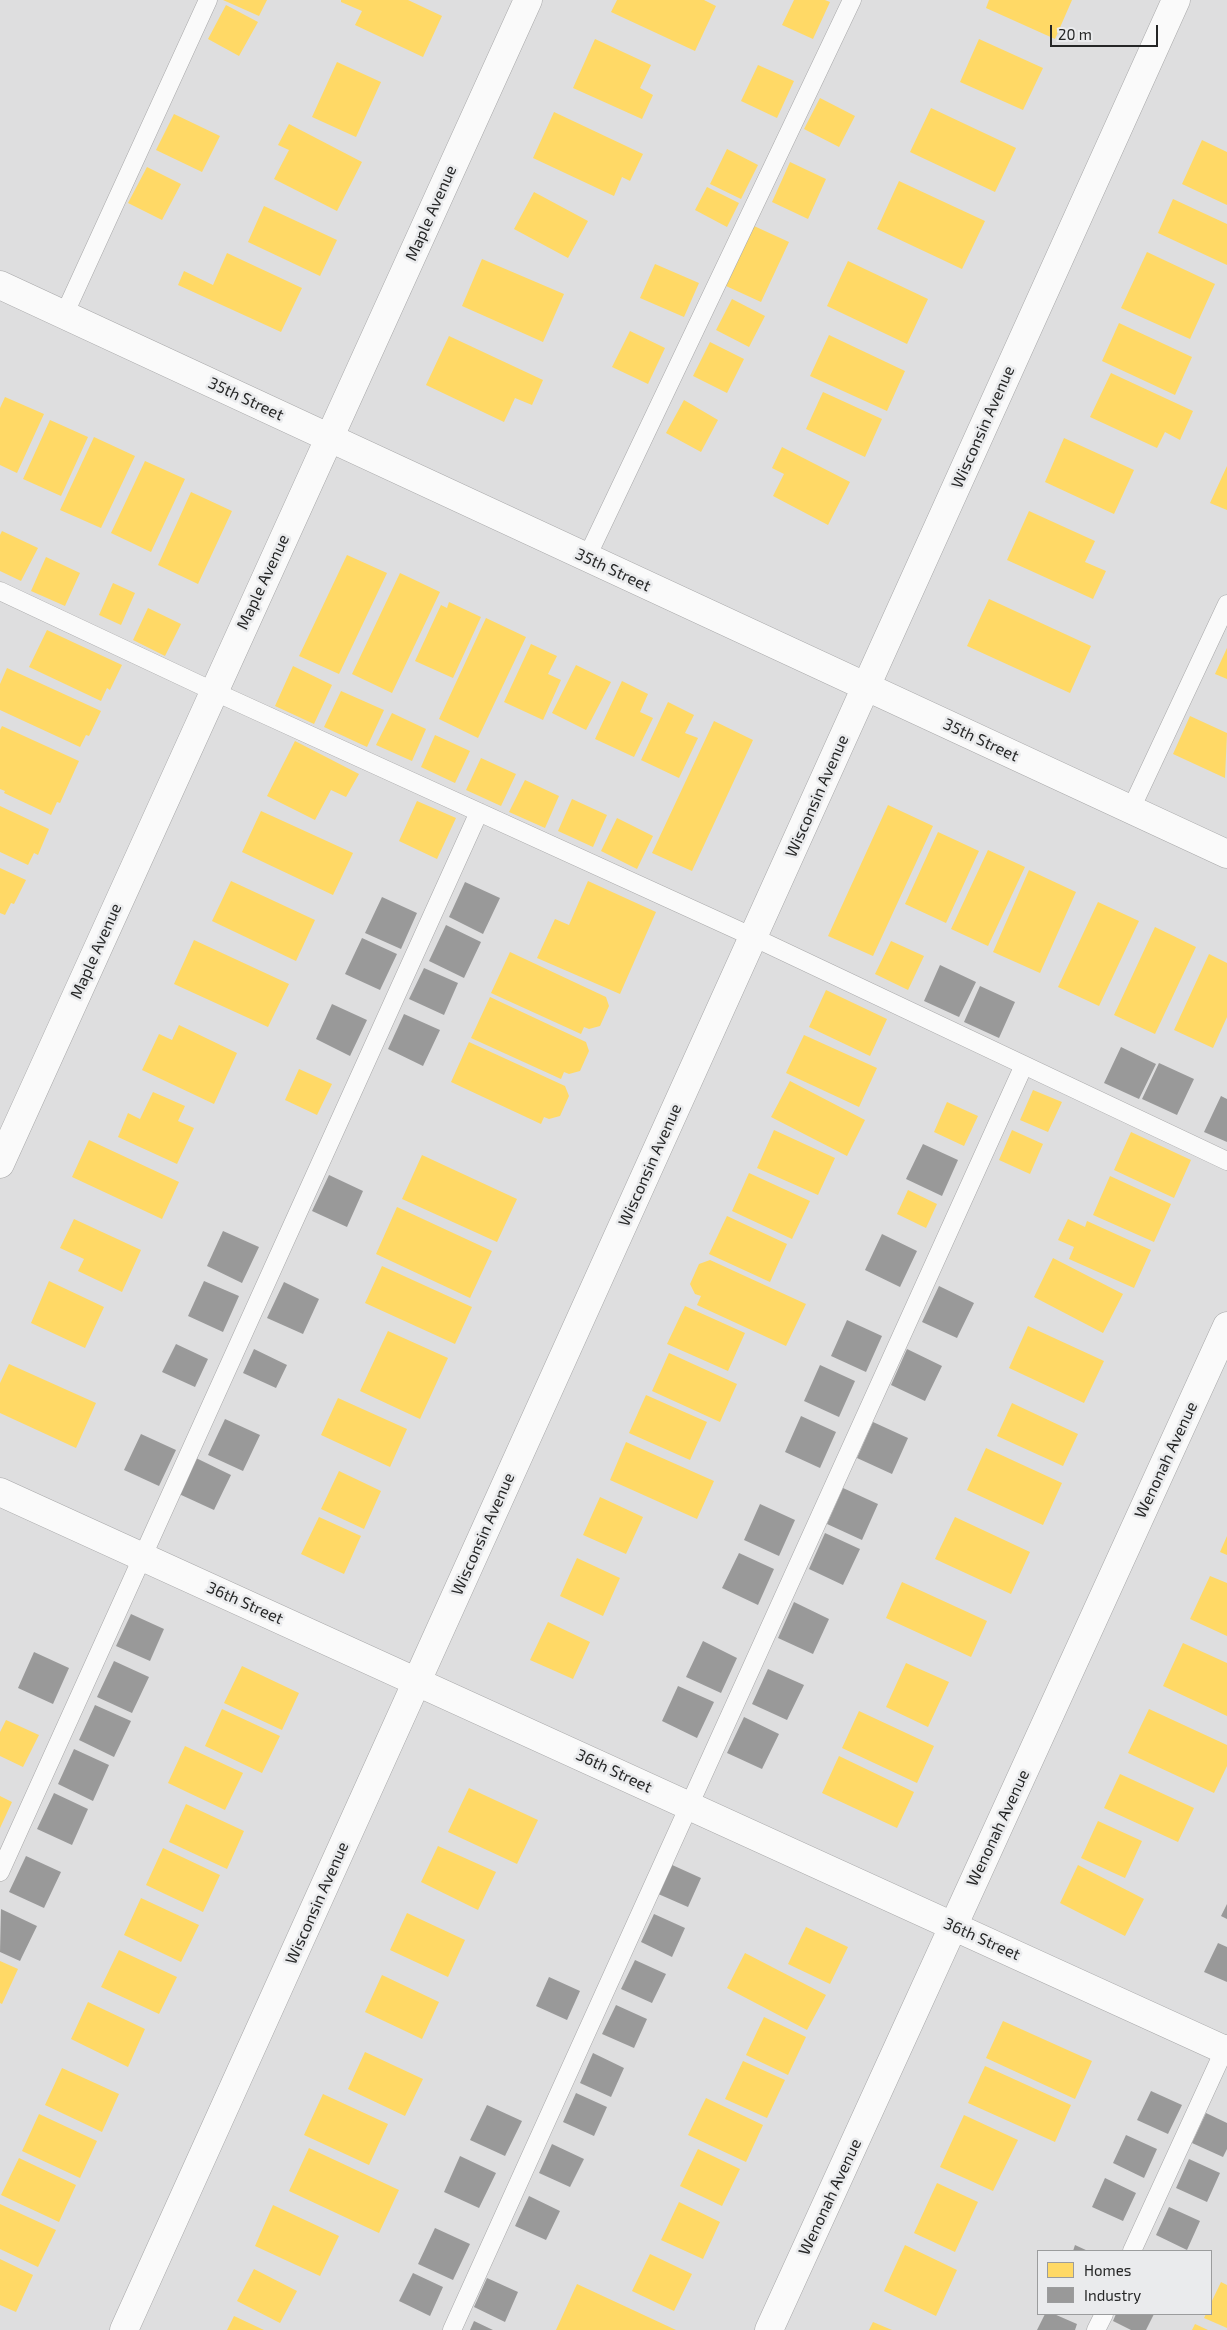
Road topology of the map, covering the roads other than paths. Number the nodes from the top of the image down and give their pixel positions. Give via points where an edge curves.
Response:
1 (208, 0) edge
2 (528, 0) edge
3 (852, 0) edge
4 (1176, 0) edge
5 (0, 285) edge
6 (64, 315) junction
7 (330, 438) junction
8 (587, 557) junction
9 (0, 591) edge
10 (1227, 604) edge
11 (866, 687) junction
12 (213, 691) junction
13 (1131, 809) junction
14 (479, 812) junction
15 (1227, 854) edge
16 (753, 938) junction
17 (1024, 1065) junction
18 (1227, 1161) edge
19 (0, 1164) edge
20 (1227, 1326) edge
21 (0, 1492) edge
22 (142, 1556) junction
23 (417, 1682) junction
24 (690, 1806) junction
25 (0, 1872) edge
26 (953, 1926) junction
27 (1226, 2048) edge
28 (1132, 2250) edge
29 (1104, 2315) edge
30 (124, 2330) edge
31 (452, 2330) edge
32 (768, 2330) edge
33 (1096, 2330) edge

1 - 6 lane
2 - 7 street, Maple Avenue
3 - 8 lane
4 - 11 street, Wisconsin Avenue
5 - 6 street, 35th Street
6 - 7 street, 35th Street
7 - 8 street, 35th Street
7 - 12 street, Maple Avenue
8 - 11 street, 35th Street
9 - 12 lane
10 - 13 lane
11 - 13 street, 35th Street
11 - 16 street, Wisconsin Avenue
12 - 14 lane
12 - 19 street, Maple Avenue
13 - 15 street, 35th Street
14 - 16 lane
14 - 22 lane
16 - 17 lane
16 - 23 street, Wisconsin Avenue
17 - 18 lane
17 - 24 lane
20 - 26 street, Wenonah Avenue
21 - 22 street, 36th Street
22 - 23 street, 36th Street
22 - 25 lane
23 - 24 street, 36th Street
23 - 30 street, Wisconsin Avenue
24 - 26 street, 36th Street
24 - 31 lane
26 - 27 street, 36th Street
26 - 32 street, Wenonah Avenue
27 - 28 lane
29 - 33 lane

